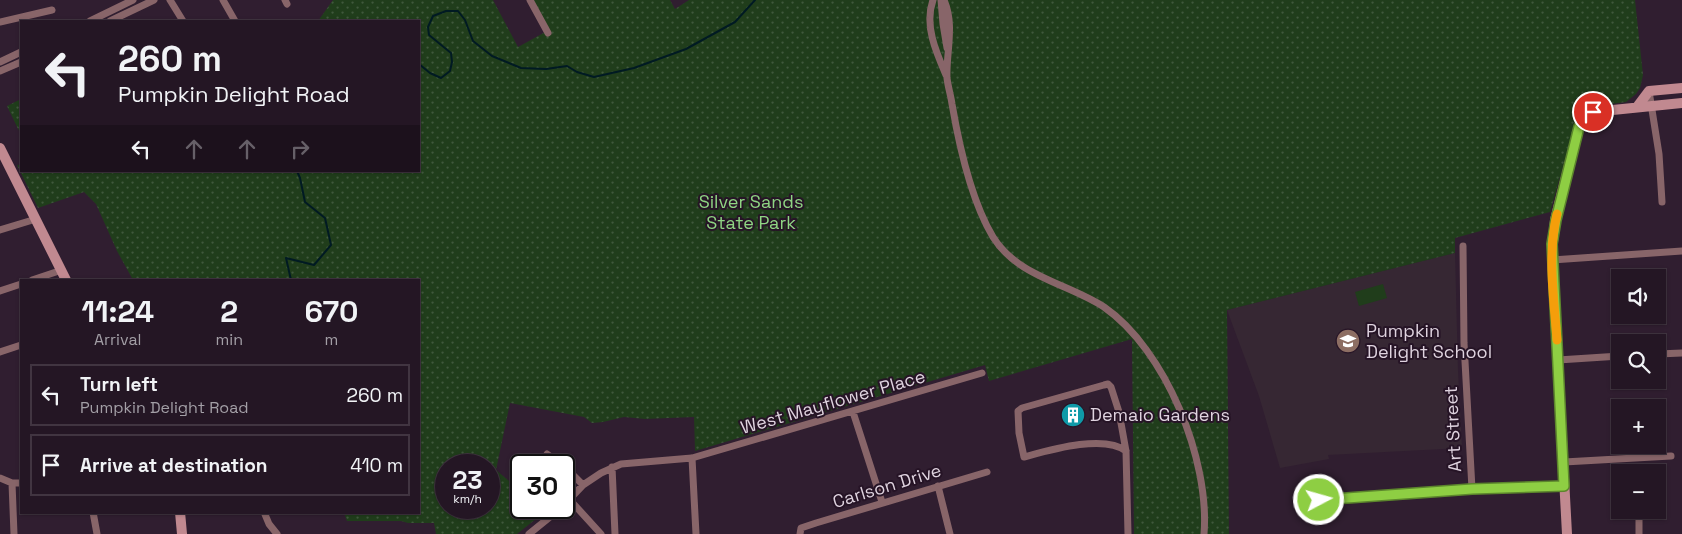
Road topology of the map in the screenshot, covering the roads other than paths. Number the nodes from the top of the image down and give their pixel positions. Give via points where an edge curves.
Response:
1 (133, 0) edge
2 (154, 0) edge
3 (170, 0) edge
4 (223, 0) edge
5 (530, 0) edge
6 (933, 0) edge
7 (943, 0) edge
8 (52, 10) dead end
9 (94, 20) edge
10 (112, 20) edge
11 (182, 20) edge
12 (235, 20) edge
13 (0, 22) edge
14 (548, 33) dead end
15 (20, 52) edge
16 (0, 62) edge
17 (20, 62) edge
18 (0, 72) edge
19 (947, 78) junction
20 (1682, 88) edge
21 (1649, 91) junction
22 (1682, 103) edge
23 (1651, 106) junction
24 (1638, 107) junction
25 (0, 148) edge
26 (1662, 202) dead end
27 (36, 219) junction
28 (0, 230) edge
29 (1462, 246) dead end
30 (1682, 251) edge
31 (1552, 260) junction
32 (62, 270) junction
33 (35, 279) edge
34 (66, 279) edge
35 (20, 284) edge
36 (0, 291) edge
37 (20, 345) edge
38 (0, 352) edge
39 (1682, 352) edge
40 (1666, 353) edge
41 (1611, 357) edge
42 (1558, 360) junction
43 (982, 373) dead end
44 (853, 412) junction
45 (1126, 451) junction
46 (1671, 456) dead end
47 (692, 458) junction
48 (1564, 462) junction
49 (612, 467) junction
50 (987, 472) dead end
51 (575, 477) edge
52 (0, 478) edge
53 (12, 483) junction
54 (20, 483) edge
55 (583, 485) junction
56 (938, 486) junction
57 (1564, 486) junction
58 (1472, 489) junction
59 (575, 493) edge
60 (882, 502) junction
61 (1305, 502) dead end
62 (575, 512) edge
63 (93, 514) edge
64 (180, 514) edge
65 (265, 514) edge
66 (547, 519) edge
67 (1638, 520) dead end
68 (14, 534) edge
69 (97, 534) edge
70 (182, 534) edge
71 (277, 534) edge
72 (529, 534) edge
73 (601, 534) edge
74 (615, 534) edge
75 (696, 534) edge
76 (800, 534) edge
77 (950, 534) edge
78 (1128, 534) edge
79 (1204, 534) edge
80 (1567, 534) edge
81 (1639, 534) edge

1 - 9 street
2 - 10 street
3 - 11 street
4 - 12 street
5 - 14 street
6 - 19 street via 929,15 932,36
7 - 19 street
8 - 13 street
15 - 16 street
17 - 18 street
19 - 79 street via 955,123 980,212 994,239 1028,270 1104,307 1142,342 1155,361 1182,417 1194,453 1204,498
20 - 21 street
21 - 23 street
21 - 24 street
22 - 23 street
23 - 24 street
23 - 26 street
24 - 31 street via 1593,112 1581,122 1556,220
25 - 27 street
27 - 28 street
27 - 32 street
29 - 58 street, Art Street
30 - 31 street
31 - 42 street
32 - 33 street
32 - 34 street
35 - 36 street
37 - 38 street
39 - 40 street
41 - 42 street
42 - 48 street
43 - 44 street, West Mayflower Place
44 - 47 street, West Mayflower Place
44 - 60 street
45 - 45 street via 1118,446 1077,445 1024,457 1018,411 1108,384 1113,391
45 - 78 street
46 - 48 street
47 - 49 street, West Mayflower Place via 631,462
47 - 75 street
48 - 57 street
49 - 55 street, West Mayflower Place
49 - 74 street
50 - 56 street, Carlson Drive
51 - 55 street
52 - 53 street
53 - 54 street
53 - 68 street
55 - 59 street, West Mayflower Place
56 - 60 street, Carlson Drive
56 - 77 street
57 - 58 street
57 - 80 street
58 - 61 street
60 - 76 street, Carlson Drive via 802,528
62 - 73 street
63 - 69 street
64 - 70 street
65 - 71 street
66 - 72 street, West Mayflower Place
67 - 81 street

